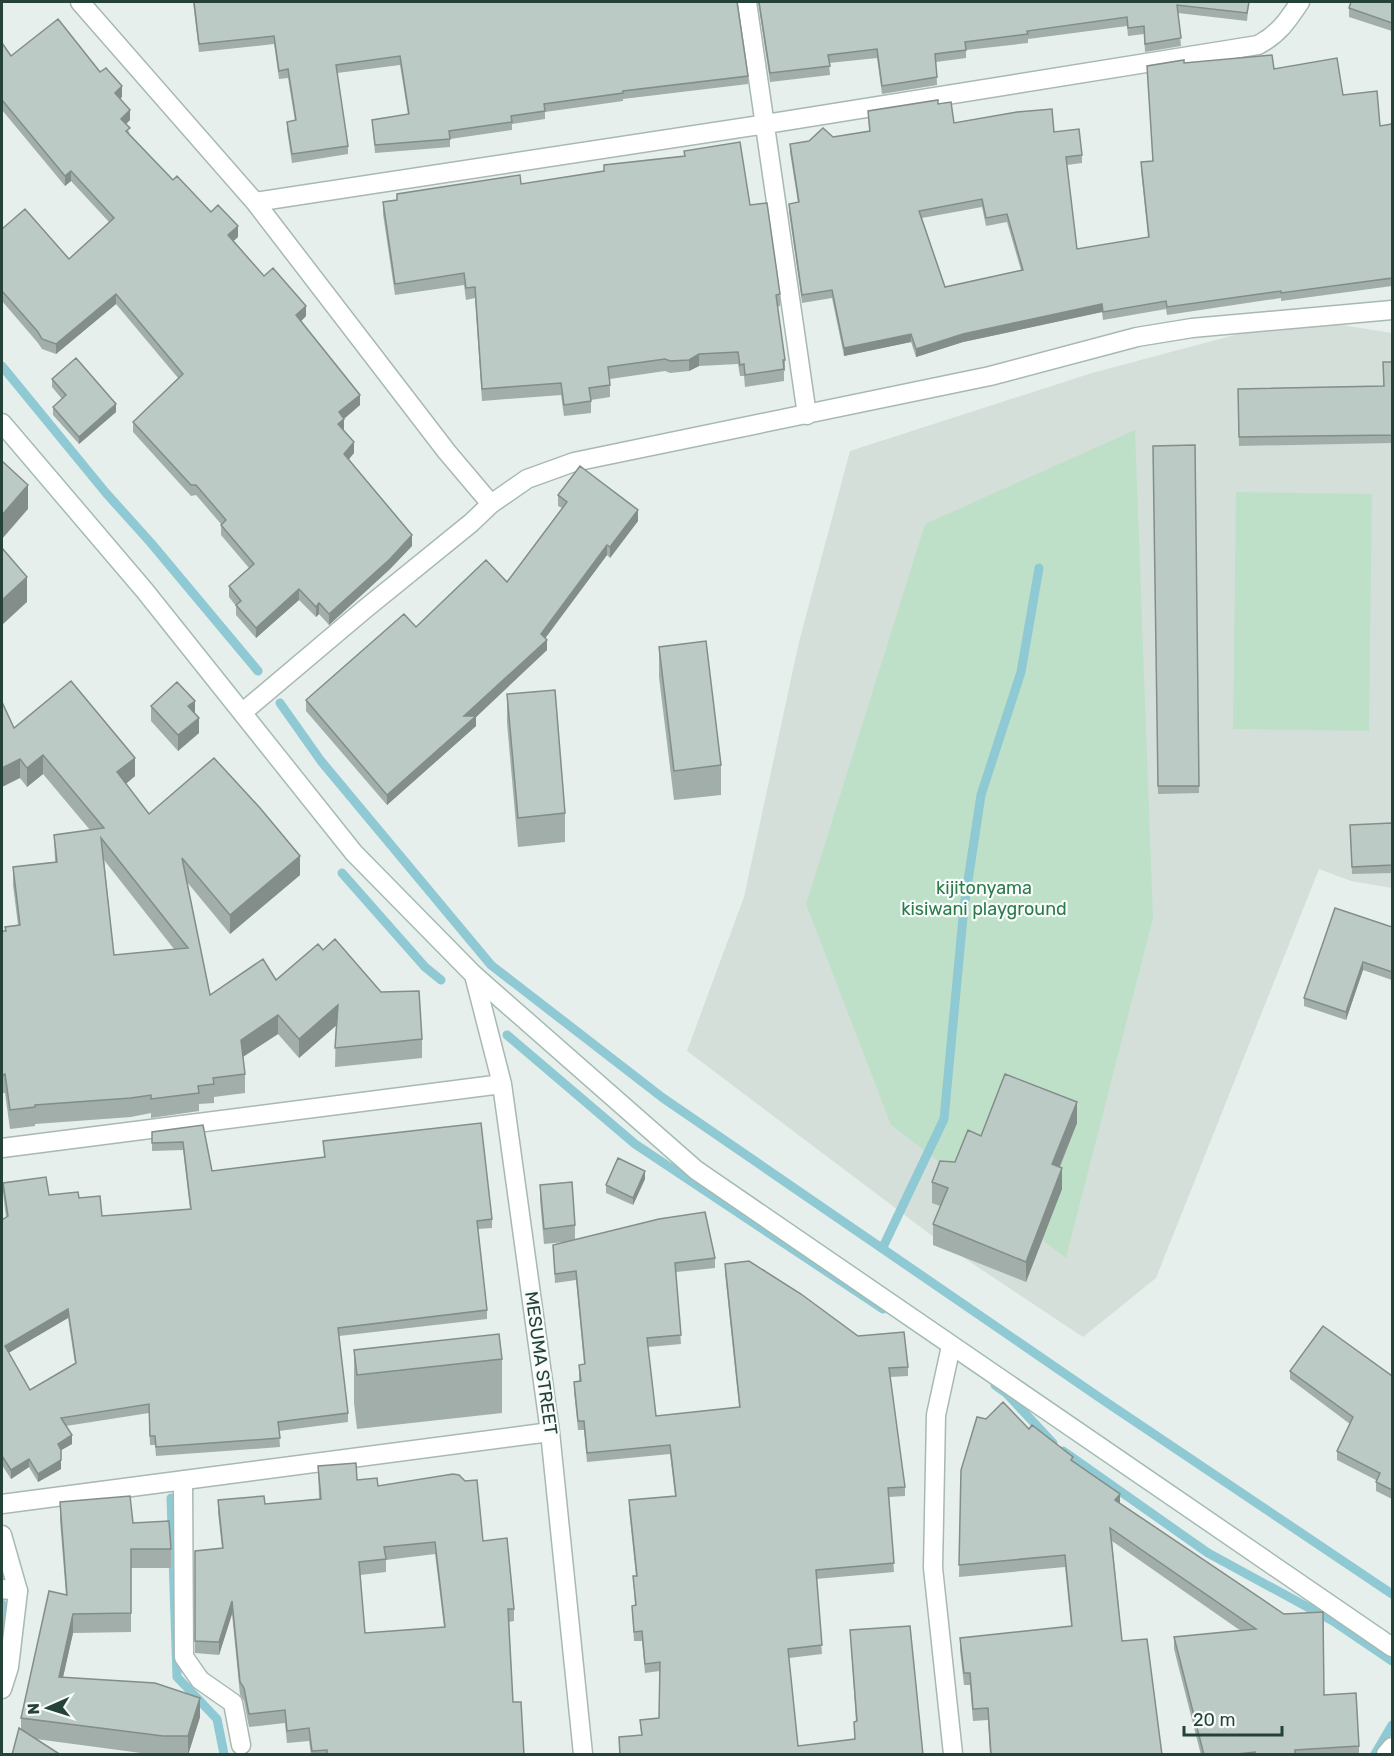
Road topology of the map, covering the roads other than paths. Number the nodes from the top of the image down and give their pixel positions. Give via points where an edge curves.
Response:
1 (80, 2) edge
2 (747, 2) edge
3 (1300, 2) edge
4 (766, 124) junction
5 (255, 202) junction
6 (1392, 310) edge
7 (807, 416) junction
8 (2, 423) edge
9 (491, 504) junction
10 (243, 712) junction
11 (474, 975) junction
12 (502, 1084) junction
13 (2, 1148) edge
14 (951, 1346) junction
15 (550, 1432) junction
16 (183, 1480) junction
17 (2, 1504) edge
18 (2, 1535) edge
19 (10, 1590) edge
20 (1392, 1647) edge
21 (2, 1689) edge
22 (242, 1745) dead end
23 (1392, 1747) edge
24 (583, 1755) edge
25 (953, 1755) edge
26 (1386, 1755) edge

1 - 5 street
2 - 4 street
3 - 4 street via 1284,26 1258,45
4 - 5 street
4 - 7 street
5 - 9 street
6 - 7 street via 1192,328 1137,337 990,376
7 - 9 street via 574,462 527,479
8 - 10 street
9 - 10 street
10 - 11 street via 354,853
11 - 12 street, MESUMA STREET
11 - 14 street via 696,1170
12 - 13 street
12 - 15 street, MESUMA STREET
14 - 20 street
14 - 25 street via 936,1415 933,1568
15 - 16 street
15 - 24 street, MESUMA STREET
16 - 17 street
16 - 22 street via 184,1657 200,1680 233,1703
18 - 19 street
19 - 21 street via 9,1667
23 - 26 street

